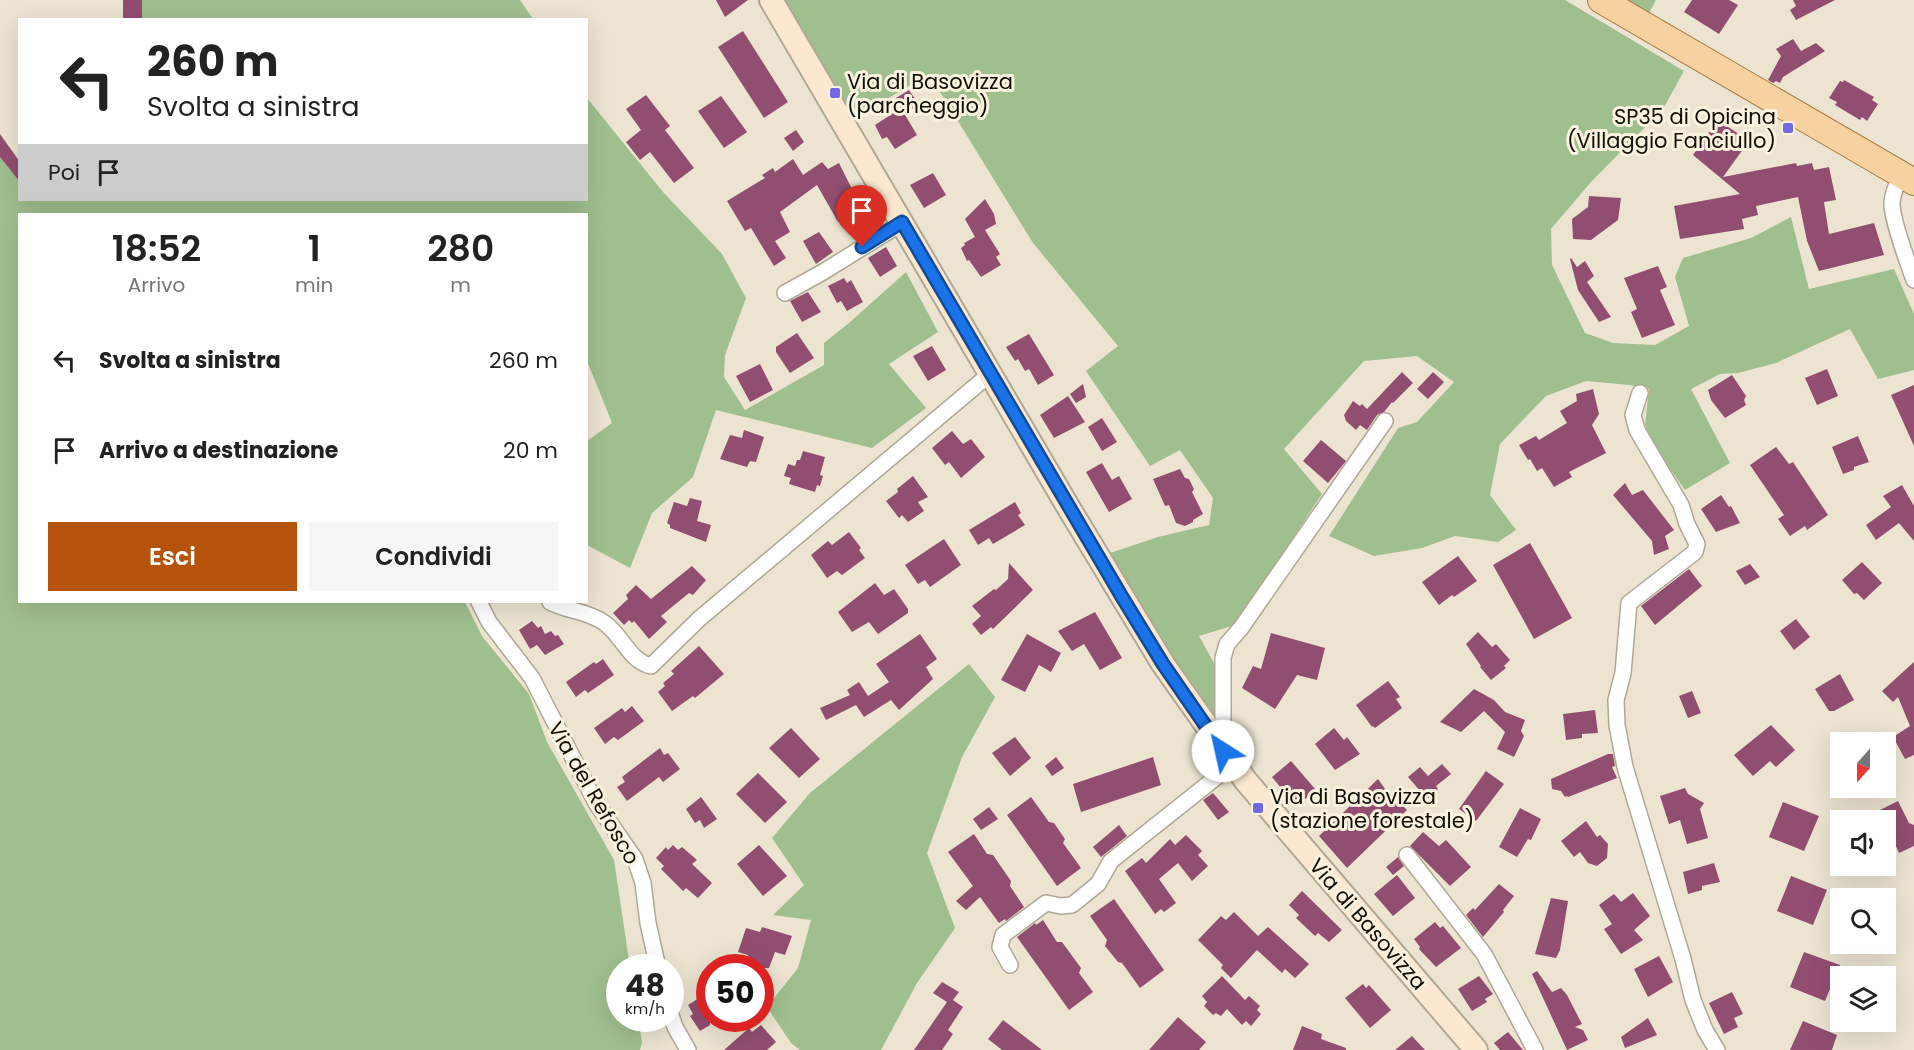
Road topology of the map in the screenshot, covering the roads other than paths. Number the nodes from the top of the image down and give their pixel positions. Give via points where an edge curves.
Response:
1 (771, 0) edge
2 (1601, 0) edge
3 (1907, 178) edge
4 (902, 222) junction
5 (1914, 280) edge
6 (785, 293) dead end
7 (990, 374) junction
8 (1640, 393) dead end
9 (1385, 421) dead end
10 (480, 603) edge
11 (553, 603) edge
12 (1228, 757) junction
13 (1407, 855) dead end
14 (655, 954) edge
15 (1010, 965) dead end
16 (678, 1032) edge
17 (1468, 1046) edge
18 (688, 1050) edge
19 (1535, 1050) edge
20 (1717, 1050) edge

1 - 4 main road, Via di Basovizza
2 - 3 main road
3 - 5 street via 1896,186 1892,204
4 - 6 street
4 - 7 main road, Via di Basovizza
7 - 11 street via 699,619 651,666 639,663 605,623
7 - 12 main road, Via di Basovizza via 1157,654
8 - 20 street via 1633,415 1637,430 1681,505 1697,544 1695,552 1629,603 1623,673 1616,700 1617,724 1625,767 1692,1000
9 - 12 street via 1227,644 1223,658
10 - 14 street, Via del Refosco via 489,622 532,678 596,803 635,860 643,883
12 - 15 street via 1111,861 1098,884 1072,904 1046,903 1003,935 1000,947
12 - 17 main road, Via di Basovizza
13 - 19 street via 1485,954
16 - 18 street

